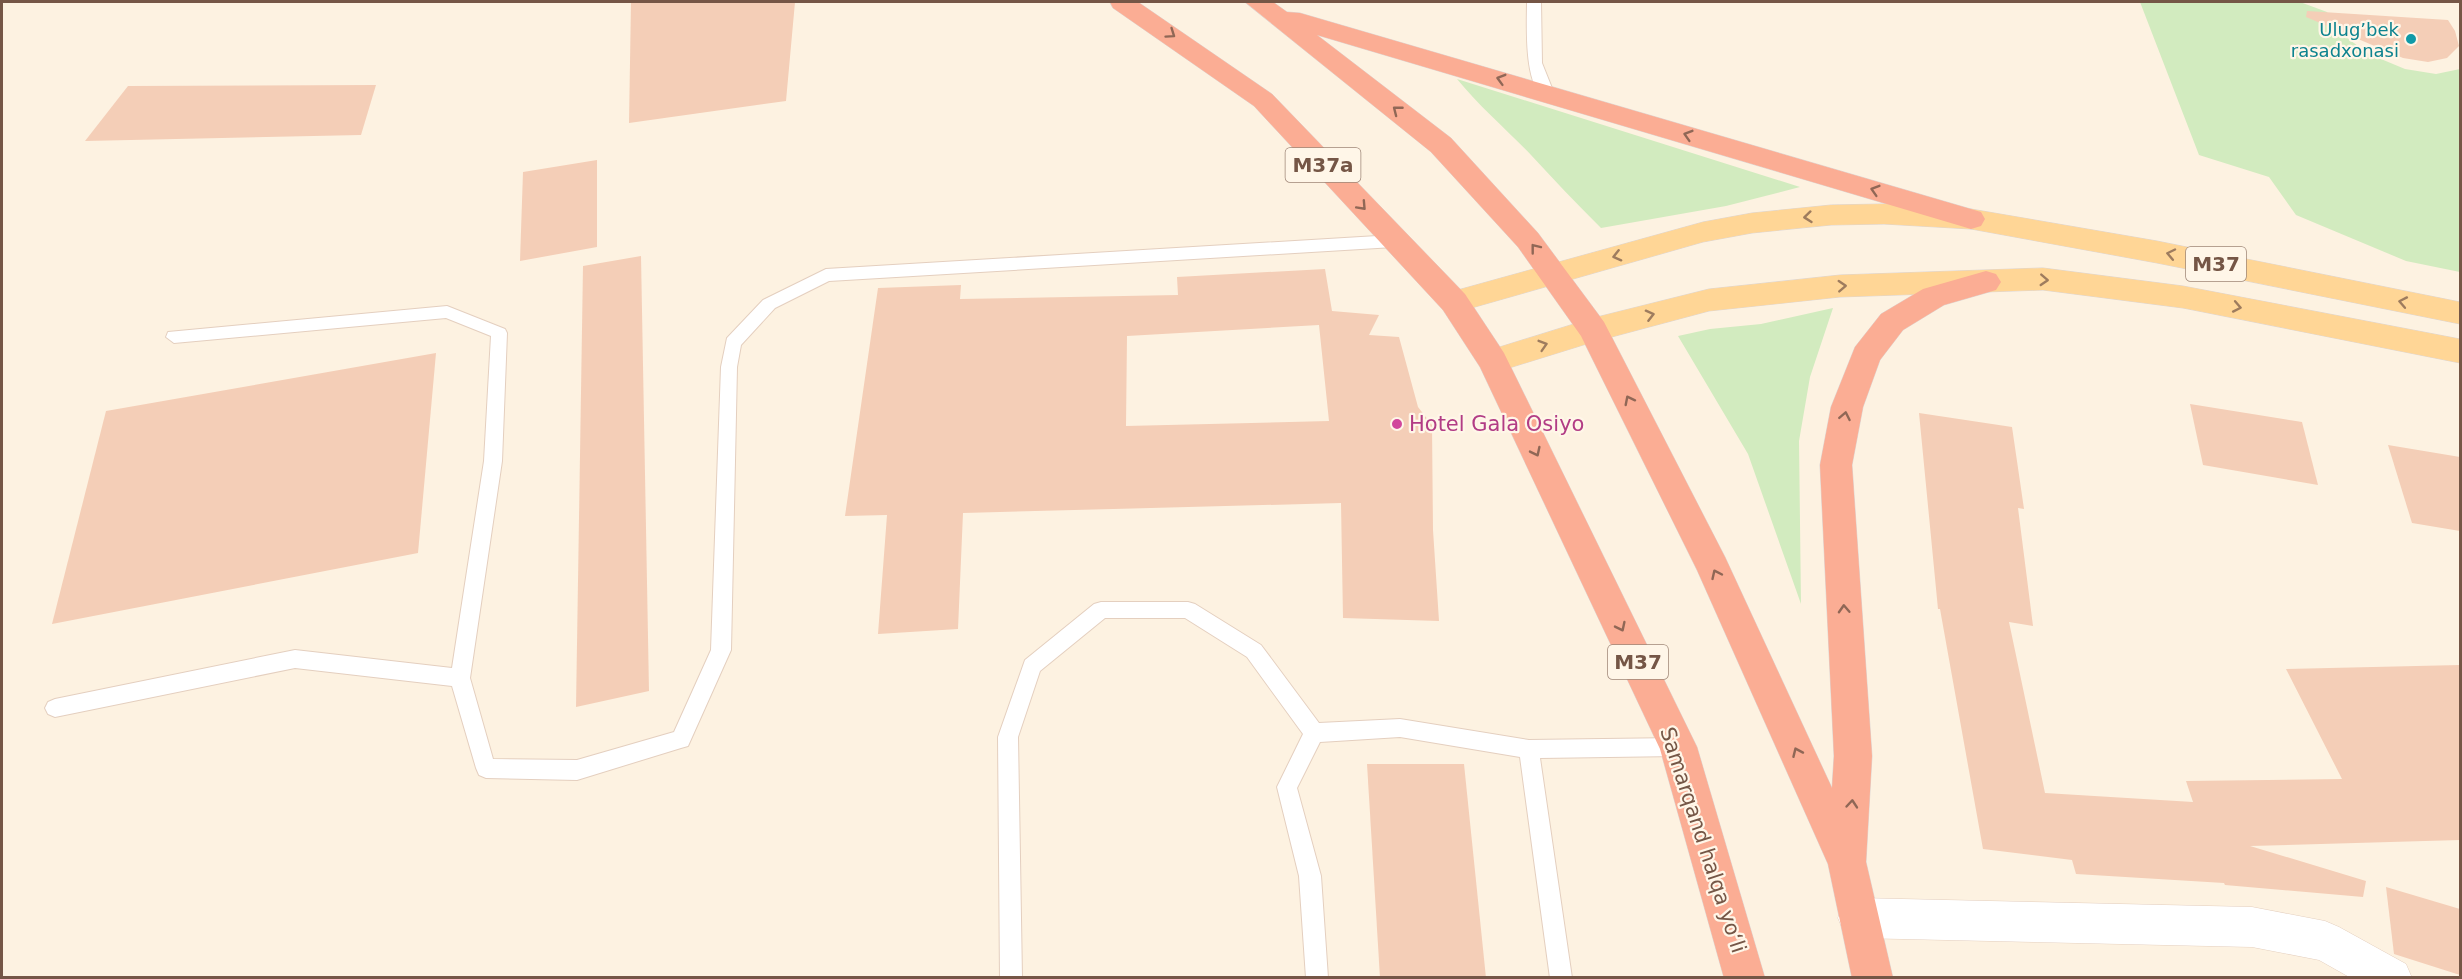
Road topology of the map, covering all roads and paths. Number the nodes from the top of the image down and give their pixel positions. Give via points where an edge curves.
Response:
1 (1122, 2) edge
2 (1534, 2) edge
3 (1266, 8) edge
4 (1547, 93) junction
5 (1971, 219) junction
6 (1394, 241) junction
7 (1553, 272) junction
8 (1986, 282) junction
9 (1454, 302) junction
10 (2460, 313) edge
11 (1593, 330) junction
12 (174, 337) dead end
13 (2460, 351) edge
14 (1493, 361) junction
15 (460, 678) junction
16 (55, 708) dead end
17 (1314, 733) junction
18 (1678, 747) junction
19 (1529, 749) junction
20 (1847, 862) junction
21 (1858, 918) junction
22 (1011, 978) edge
23 (1317, 978) edge
24 (1561, 978) edge
25 (1745, 978) edge
26 (1873, 978) edge
27 (2392, 978) edge

1 -> 6 highway, Samarqand halqa yoʻli / M37a via 1263,100
2 - 4 lane via 1536,63
4 -> 3 highway
7 -> 3 highway via 1441,145
5 -> 4 highway
5 -> 7 main road, M37 via 1831,214 1752,223
10 -> 5 main road, M37
6 - 9 highway, Samarqand halqa yoʻli / M37a
6 - 15 lane via 826,275 769,304 733,343 729,367 721,650 681,739 577,771 486,768
7 - 9 main road, M37
7 - 11 highway
11 -> 8 main road, M37 via 1709,300 1840,286
8 -> 13 main road, M37 via 2043,279 2183,297
20 -> 8 highway via 1853,756 1836,465 1847,407 1866,355 1892,322 1934,297
9 - 14 highway, Samarqand halqa yoʻli / M37a
14 -> 11 main road, M37
20 -> 11 highway via 1713,567
12 - 15 lane via 447,312 500,333 493,461
14 -> 18 highway, Samarqand halqa yoʻli / M37
15 - 16 lane via 295,659
17 - 19 lane via 1400,728
17 - 22 lane via 1254,651 1188,610 1101,610 1032,666 1008,737
17 - 23 lane via 1287,787 1310,876
18 - 19 lane
18 - 25 highway, Samarqand halqa yoʻli / M37
19 - 24 lane
20 - 21 highway
21 - 26 highway
21 - 27 street via 2252,927 2325,941

